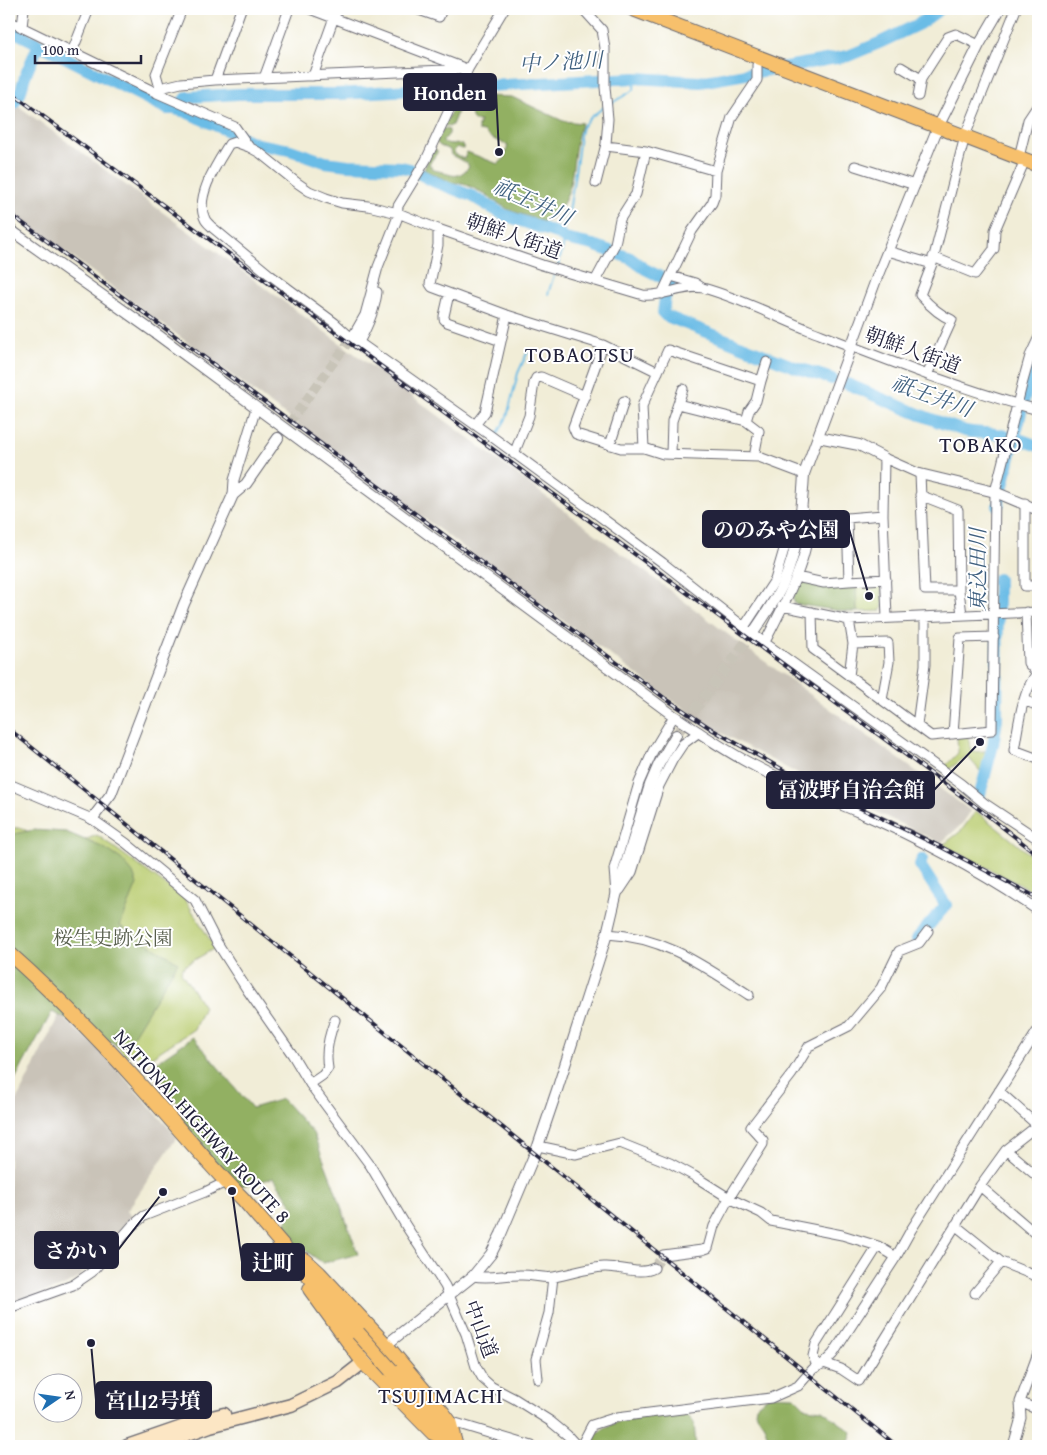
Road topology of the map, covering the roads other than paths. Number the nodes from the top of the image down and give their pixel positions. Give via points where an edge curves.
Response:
1 (24, 9) edge
2 (89, 9) edge
3 (182, 9) edge
4 (241, 9) edge
5 (289, 9) edge
6 (310, 9) edge
7 (416, 9) edge
8 (442, 9) edge
9 (504, 9) edge
10 (583, 9) edge
11 (633, 9) edge
12 (1000, 9) edge
13 (1016, 9) edge
14 (335, 13) edge
15 (9, 21) edge
16 (22, 27) junction
17 (979, 45) junction
18 (72, 52) junction
19 (762, 62) junction
20 (901, 67) dead end
21 (467, 72) junction
22 (313, 76) junction
23 (264, 78) junction
24 (921, 79) junction
25 (215, 80) junction
26 (159, 90) junction
27 (918, 96) dead end
28 (1038, 105) edge
29 (938, 127) junction
30 (965, 136) junction
31 (248, 145) junction
32 (606, 146) junction
33 (646, 151) junction
34 (1027, 161) edge
35 (855, 166) dead end
36 (716, 171) junction
37 (596, 183) dead end
38 (914, 185) junction
39 (398, 213) junction
40 (9, 229) edge
41 (438, 229) junction
42 (888, 251) junction
43 (933, 261) junction
44 (669, 279) junction
45 (595, 281) junction
46 (701, 288) junction
47 (449, 294) junction
48 (665, 294) junction
49 (507, 315) junction
50 (356, 339) junction
51 (1038, 339) edge
52 (501, 341) junction
53 (603, 345) junction
54 (851, 346) junction
55 (767, 362) dead end
56 (658, 372) junction
57 (927, 375) junction
58 (761, 381) junction
59 (683, 389) dead end
60 (585, 396) junction
61 (624, 401) dead end
62 (678, 404) junction
63 (1021, 405) junction
64 (256, 408) junction
65 (1038, 410) edge
66 (746, 421) junction
67 (475, 425) junction
68 (818, 436) junction
69 (278, 438) tunnel mouth
70 (610, 445) junction
71 (644, 448) junction
72 (514, 454) junction
73 (671, 454) junction
74 (754, 457) junction
75 (884, 458) junction
76 (804, 474) junction
77 (920, 474) junction
78 (995, 492) junction
79 (233, 495) junction
80 (920, 495) junction
81 (1024, 503) junction
82 (802, 508) junction
83 (1038, 510) edge
84 (883, 516) junction
85 (796, 578) junction
86 (886, 580) junction
87 (849, 581) junction
88 (1038, 586) edge
89 (959, 590) junction
90 (782, 606) junction
91 (812, 612) junction
92 (1038, 612) edge
93 (1022, 613) junction
94 (995, 614) junction
95 (962, 615) junction
96 (925, 617) junction
97 (887, 618) junction
98 (849, 620) junction
99 (744, 627) junction
100 (755, 630) tunnel mouth
101 (994, 637) junction
102 (765, 642) junction
103 (852, 644) junction
104 (1038, 673) edge
105 (849, 676) junction
106 (882, 700) junction
107 (1024, 700) junction
108 (1038, 706) edge
109 (674, 716) junction
110 (917, 725) junction
111 (699, 732) junction
112 (953, 734) junction
113 (676, 735) tunnel mouth
114 (1038, 759) edge
115 (9, 784) edge
116 (92, 819) junction
117 (1038, 839) edge
118 (616, 896) junction
119 (1038, 910) edge
120 (928, 931) dead end
121 (607, 934) junction
122 (9, 952) edge
123 (749, 996) dead end
124 (335, 1020) dead end
125 (1038, 1030) edge
126 (310, 1084) junction
127 (999, 1091) junction
128 (1038, 1125) edge
129 (538, 1146) junction
130 (1006, 1150) junction
131 (1038, 1177) edge
132 (226, 1182) junction
133 (980, 1186) junction
134 (729, 1198) junction
135 (955, 1225) junction
136 (1038, 1236) edge
137 (282, 1245) junction
138 (878, 1246) junction
139 (664, 1254) dead end
140 (896, 1257) junction
141 (1001, 1262) junction
142 (1038, 1265) edge
143 (654, 1268) dead end
144 (473, 1276) junction
145 (553, 1277) junction
146 (1036, 1277) edge
147 (975, 1293) dead end
148 (449, 1294) junction
149 (9, 1308) edge
150 (386, 1345) junction
151 (1038, 1354) edge
152 (363, 1362) junction
153 (821, 1364) junction
154 (538, 1379) dead end
155 (318, 1393) junction
156 (1020, 1402) junction
157 (1038, 1410) edge
158 (449, 1421) junction
159 (457, 1445) edge
160 (127, 1446) edge
161 (155, 1446) edge
162 (532, 1446) edge
163 (576, 1446) edge
164 (582, 1446) edge
165 (1013, 1446) edge

1 - 16 street
2 - 18 street
3 - 26 street via 156,74
4 - 25 street
5 - 23 street
6 - 14 street
7 - 8 street via 439,17
9 - 21 street
10 - 32 street via 602,30
11 - 19 main road
12 - 17 street
13 - 30 street
14 - 21 street
14 - 22 street
15 - 16 street, 朝鮮人街道
16 - 18 street, 朝鮮人街道
17 - 24 street via 956,34 948,37
17 - 29 street
18 - 26 street, 朝鮮人街道
19 - 29 main road
19 - 36 street via 757,80 732,117
20 - 24 street
21 - 22 street
21 - 39 street via 426,160 398,206
22 - 23 street
23 - 25 street
24 - 27 street
25 - 26 street via 182,83
26 - 31 street, 朝鮮人街道 via 169,98 235,127
28 - 34 street via 1028,120
29 - 30 main road
29 - 38 street
30 - 34 main road
30 - 43 street
31 - 39 street, 朝鮮人街道 via 317,194 342,203
31 - 50 street via 229,144 216,165 206,185 202,211 205,220 270,275
32 - 33 street
32 - 37 street
33 - 36 street
33 - 45 street via 636,194 620,219 615,244
34 - 43 street via 995,230 994,248 975,274
35 - 38 street
36 - 44 street via 712,203 692,231
38 - 42 street
39 - 41 street, 朝鮮人街道
39 - 50 street via 375,277 378,284 376,303 368,324
40 - 64 street
41 - 45 street, 朝鮮人街道
41 - 47 street via 430,284
42 - 43 street
42 - 54 street
43 - 57 street via 920,295 952,320
44 - 46 street via 695,283
44 - 48 street
45 - 48 street, 朝鮮人街道 via 654,296
46 - 48 street, 朝鮮人街道
46 - 54 street, 朝鮮人街道
47 - 49 street
47 - 52 street via 444,316 447,322
49 - 52 street
49 - 53 street
50 - 67 street
51 - 63 street via 1030,356
52 - 67 street via 485,412
53 - 56 street
53 - 60 street
54 - 57 street, 朝鮮人街道
54 - 68 street
55 - 58 street
56 - 58 street via 668,350
56 - 71 street via 642,406
57 - 63 street, 朝鮮人街道
58 - 66 street
59 - 62 street
60 - 70 street via 573,428 576,434
60 - 72 street via 541,377 536,378 529,416
61 - 70 street
62 - 66 street
62 - 73 street via 672,421
63 - 65 street, 朝鮮人街道
63 - 78 street
64 - 79 street via 234,480
64 - 109 street
66 - 74 street via 759,431
67 - 72 street
68 - 75 street via 859,445
68 - 76 street
69 - 79 street via 246,484
70 - 71 street
71 - 73 street
72 - 99 street
73 - 74 street
74 - 76 street
75 - 77 street
75 - 84 street
76 - 82 street
77 - 78 street
77 - 80 street
78 - 81 street
78 - 94 street
79 - 116 street via 190,590 111,794
80 - 89 street via 958,510
80 - 89 street via 924,590
81 - 83 street
81 - 88 street via 1025,586
82 - 85 street via 808,524
82 - 99 street via 792,522 775,580
82 - 100 street via 791,562 783,583
84 - 86 street
84 - 87 street via 847,518
85 - 87 street via 824,583
85 - 90 street
86 - 87 street
86 - 97 street
89 - 95 street
90 - 91 street
90 - 102 street
91 - 98 street
91 - 105 street via 813,649
92 - 93 street
93 - 94 street
93 - 104 street via 1028,663
94 - 95 street
94 - 101 street
95 - 96 street
96 - 97 street
96 - 110 street via 925,665
97 - 98 street
98 - 103 street
99 - 102 street
101 - 112 street via 960,638
101 - 112 street via 992,730
102 - 117 street
103 - 105 street
103 - 106 street via 888,643 889,662
104 - 107 street via 1030,682
105 - 106 street
106 - 110 street
107 - 108 street
107 - 114 street via 1014,750
109 - 111 street
109 - 118 street via 639,783 614,869
110 - 112 street via 931,736
111 - 118 street via 683,744 659,786 632,872
111 - 119 street via 754,766 917,839 999,883
113 - 118 street via 650,785
115 - 116 street
116 - 126 street, 中山道 via 195,900 220,947
118 - 121 street
120 - 134 street via 918,943 899,951 881,988 849,1026 809,1046 751,1127 764,1144
121 - 123 street via 626,935 666,946
121 - 129 street
122 - 132 main road, NATIONAL HIGHWAY ROUTE 8 via 100,1042
124 - 126 street via 326,1055 328,1068
125 - 127 street
126 - 148 street, 中山道 via 370,1164
127 - 128 street
127 - 140 street
128 - 130 street
129 - 134 street via 576,1154 620,1142 670,1163
129 - 144 street via 501,1234 491,1254
130 - 131 street
130 - 133 street
132 - 137 main road, NATIONAL HIGHWAY ROUTE 8
132 - 149 street via 144,1216 92,1272 73,1285
133 - 135 street
133 - 136 street
134 - 138 street via 772,1221 842,1234
134 - 139 street via 714,1226 708,1248
135 - 141 street
135 - 153 street via 859,1381 841,1369
137 - 150 main road via 319,1273
137 - 152 main road via 301,1278
137 - 159 main road, NATIONAL HIGHWAY ROUTE 8, bridge
138 - 140 street
138 - 153 street via 816,1344 813,1356
140 - 153 street via 833,1354
141 - 146 street
141 - 147 street
142 - 146 street
143 - 145 street via 642,1271 606,1267
144 - 145 street
144 - 148 street
145 - 154 street via 549,1313 536,1359
148 - 150 street
148 - 163 street, 中山道 via 483,1379 550,1421
150 - 152 main road
150 - 158 main road
151 - 156 street
152 - 155 main road
152 - 159 main road via 433,1433
153 - 164 street via 798,1386 771,1398 633,1414 595,1423
155 - 160 main road via 208,1418
155 - 161 main road via 291,1405 210,1426
156 - 157 street
156 - 165 street via 1021,1418
158 - 159 main road
158 - 162 street

